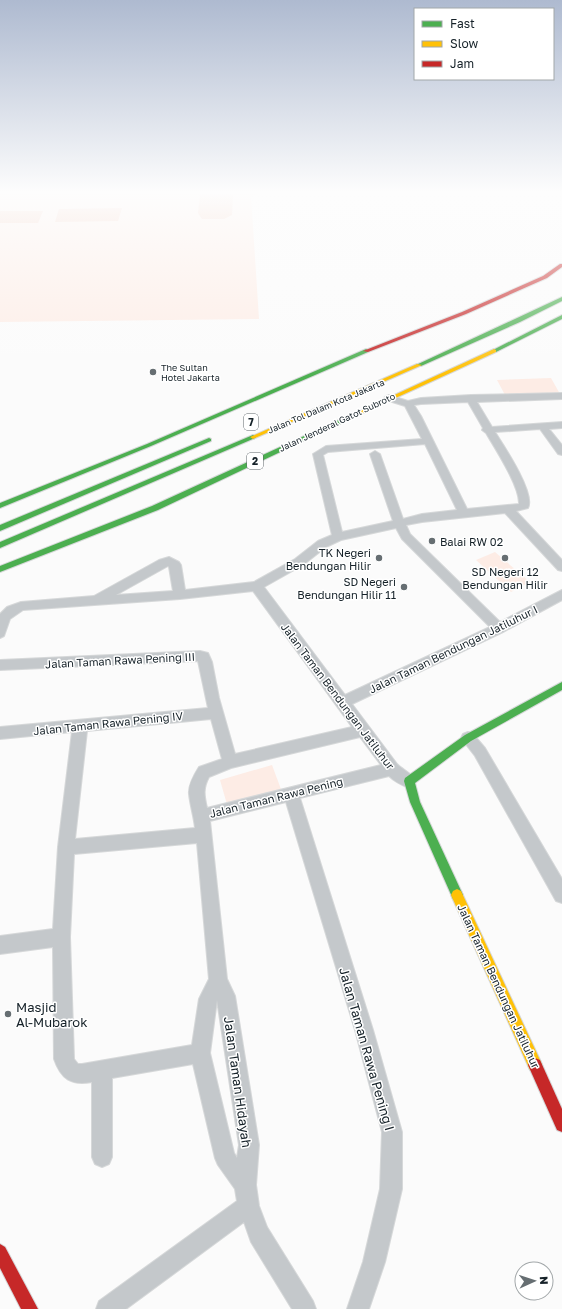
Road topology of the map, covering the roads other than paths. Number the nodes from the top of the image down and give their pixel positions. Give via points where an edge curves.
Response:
1 (562, 265) edge
2 (562, 299) edge
3 (562, 317) edge
4 (294, 392) dead end
5 (562, 396) edge
6 (389, 398) junction
7 (471, 398) junction
8 (341, 400) junction
9 (408, 404) junction
10 (562, 424) edge
11 (192, 425) junction
12 (542, 426) junction
13 (487, 430) junction
14 (216, 437) dead end
15 (277, 437) dead end
16 (428, 441) junction
17 (562, 452) edge
18 (375, 454) dead end
19 (0, 506) edge
20 (508, 509) junction
21 (464, 513) junction
22 (399, 523) junction
23 (83, 526) dead end
24 (0, 528) edge
25 (338, 537) junction
26 (0, 545) edge
27 (32, 555) junction
28 (562, 567) edge
29 (0, 569) edge
30 (256, 586) junction
31 (562, 594) edge
32 (180, 596) junction
33 (94, 602) junction
34 (4, 615) edge
35 (499, 629) junction
36 (0, 633) edge
37 (0, 665) edge
38 (561, 689) edge
39 (343, 702) junction
40 (216, 713) junction
41 (80, 726) junction
42 (363, 730) junction
43 (0, 733) edge
44 (468, 738) junction
45 (230, 762) junction
46 (392, 769) junction
47 (410, 781) junction
48 (291, 793) junction
49 (202, 816) junction
50 (203, 835) junction
51 (66, 847) junction
52 (562, 894) edge
53 (61, 937) junction
54 (0, 945) edge
55 (218, 980) junction
56 (200, 1053) junction
57 (102, 1071) junction
58 (562, 1125) edge
59 (102, 1156) dead end
60 (247, 1195) junction
61 (0, 1252) edge
62 (30, 1309) edge
63 (107, 1309) edge
64 (306, 1309) edge
65 (358, 1309) edge

1 - 11 main road via 545,277 464,313 357,354
2 - 8 main road, Jalan Tol Dalam Kota Jakarta / 7
3 - 6 main road, Jalan Jenderal Gatot Subroto / 2 via 509,345
4 - 11 main road via 211,424
5 - 7 street
6 - 9 street
6 - 27 main road, Jalan Jenderal Gatot Subroto / 2 via 154,508
7 - 9 street
7 - 13 street
8 - 15 main road
8 - 26 main road, Jalan Tol Dalam Kota Jakarta / 7
9 - 16 street
10 - 12 street
11 - 19 main road
12 - 13 street
12 - 17 street
13 - 20 street via 503,453 525,498 526,505
14 - 24 main road
16 - 21 street
16 - 25 street via 326,449 318,454
18 - 22 street
20 - 21 street
20 - 28 street
21 - 22 street
22 - 25 street
22 - 35 street via 411,542
23 - 27 main road
25 - 30 street via 322,544 299,562
27 - 29 main road, Jalan Jenderal Gatot Subroto / 2
30 - 32 street
30 - 39 street, Jalan Taman Bendungan Jatiluhur
31 - 35 street, Jalan Taman Bendungan Jatiluhur I
32 - 33 street
32 - 33 street via 176,565 169,561
33 - 34 street via 21,606
34 - 36 street
35 - 39 street, Jalan Taman Bendungan Jatiluhur I
37 - 40 street, Jalan Taman Rawa Pening III via 200,656 205,662
38 - 44 main road
39 - 42 street, Jalan Taman Bendungan Jatiluhur
40 - 41 street, Jalan Taman Rawa Pening IV
40 - 45 street, Jalan Taman Rawa Pening III
41 - 43 street, Jalan Taman Rawa Pening IV
41 - 51 street
42 - 45 street, Jalan Taman Rawa Pening
42 - 46 street, Jalan Taman Bendungan Jatiluhur
44 - 47 main road
44 - 52 street via 480,752
45 - 49 street, Jalan Taman Rawa Pening via 204,772 198,783 196,793
46 - 47 street, Jalan Taman Bendungan Jatiluhur
46 - 48 street, Jalan Taman Rawa Pening
47 - 58 main road, Jalan Taman Bendungan Jatiluhur via 415,802
48 - 49 street, Jalan Taman Rawa Pening
48 - 65 street, Jalan Taman Rawa Pening I via 364,1030 392,1132 391,1189 374,1262
49 - 50 street, Jalan Taman Hidayah
50 - 51 street
50 - 55 street, Jalan Taman Hidayah
51 - 53 street
53 - 54 street
53 - 57 street via 64,1059 75,1074
55 - 56 street, Jalan Taman Hidayah via 208,999
55 - 60 street, Jalan Taman Hidayah via 226,996 250,1145
56 - 57 street
56 - 60 street, Jalan Taman Hidayah via 225,1158
57 - 59 street
60 - 63 street
60 - 64 street, Jalan Taman Hidayah via 259,1234
61 - 62 main road

